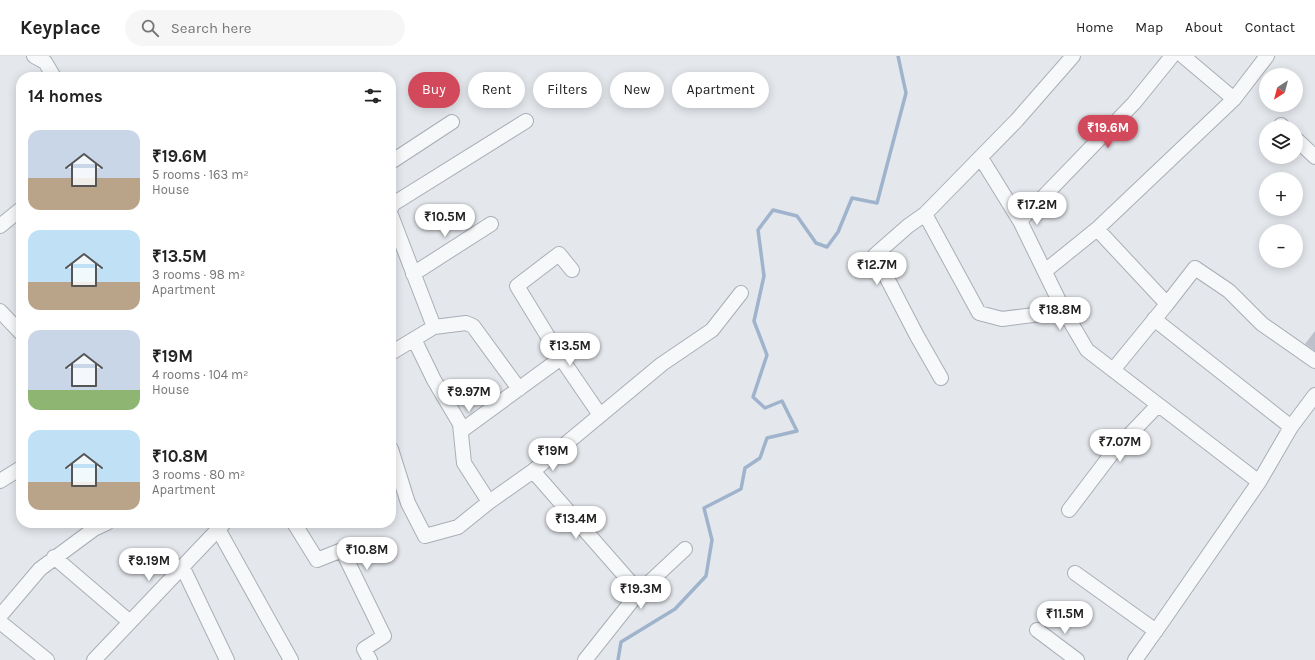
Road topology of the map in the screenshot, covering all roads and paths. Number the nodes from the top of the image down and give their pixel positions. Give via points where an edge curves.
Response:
1 (34, 56) edge
2 (1073, 56) edge
3 (1172, 56) edge
4 (1183, 56) edge
5 (1267, 56) edge
6 (51, 72) edge
7 (1234, 100) junction
8 (526, 120) dead end
9 (452, 122) dead end
10 (1303, 145) edge
11 (1315, 156) edge
12 (981, 158) junction
13 (396, 159) edge
14 (396, 202) edge
15 (16, 213) edge
16 (925, 214) junction
17 (1020, 221) junction
18 (491, 224) dead end
19 (0, 226) edge
20 (396, 228) edge
21 (1098, 229) junction
22 (572, 270) dead end
23 (1045, 271) junction
24 (414, 274) junction
25 (741, 294) dead end
26 (1167, 304) junction
27 (0, 311) edge
28 (1064, 311) junction
29 (1154, 319) junction
30 (434, 327) junction
31 (16, 328) edge
32 (414, 339) junction
33 (396, 350) edge
34 (561, 358) junction
35 (1315, 361) edge
36 (1113, 370) junction
37 (941, 378) dead end
38 (520, 389) junction
39 (1315, 395) edge
40 (1158, 405) junction
41 (600, 416) junction
42 (1291, 427) junction
43 (461, 431) junction
44 (396, 465) edge
45 (16, 471) edge
46 (533, 471) junction
47 (0, 482) edge
48 (1259, 482) junction
49 (489, 502) junction
50 (1069, 510) dead end
51 (96, 528) edge
52 (219, 528) edge
53 (222, 528) edge
54 (297, 528) edge
55 (685, 549) dead end
56 (54, 557) junction
57 (182, 566) junction
58 (1075, 573) dead end
59 (639, 592) junction
60 (0, 616) edge
61 (0, 622) edge
62 (130, 622) junction
63 (1037, 630) dead end
64 (1156, 632) junction
65 (47, 660) edge
66 (94, 660) edge
67 (227, 660) edge
68 (291, 660) edge
69 (370, 660) edge
70 (585, 660) edge
71 (1077, 660) edge
72 (1135, 660) edge

1 - 6 street via 45,62
2 - 12 street
3 - 17 street via 1134,102
4 - 7 street
5 - 7 street
7 - 21 street
8 - 14 street
9 - 13 street
10 - 11 street
12 - 16 street
12 - 17 street
15 - 19 street
16 - 28 street via 979,313 1002,319
16 - 37 street via 875,255
17 - 23 street
18 - 24 street
20 - 24 street
21 - 23 street
21 - 26 street
22 - 34 street via 558,254 517,286
23 - 28 street
24 - 30 street
25 - 41 street via 712,330 662,364
26 - 29 street
26 - 35 street via 1195,268 1229,291 1262,324
27 - 31 street
28 - 36 street via 1087,350
29 - 36 street
29 - 42 street
30 - 32 street
30 - 38 street via 466,323 473,326
32 - 33 street
32 - 43 street via 460,424
34 - 38 street
34 - 41 street
36 - 40 street
38 - 43 street
39 - 42 street
40 - 48 street
40 - 50 street via 1113,452
41 - 46 street
42 - 48 street
43 - 49 street via 464,463
44 - 49 street via 408,503 425,536 458,527
45 - 47 street
46 - 49 street
46 - 59 street
48 - 64 street
51 - 56 street
52 - 57 street
53 - 68 street
54 - 69 street via 317,560 342,550 384,636 364,649
55 - 59 street
56 - 60 street via 40,569
56 - 62 street
57 - 62 street
57 - 67 street
58 - 64 street
59 - 70 street
61 - 65 street
62 - 66 street
63 - 71 street
64 - 72 street

